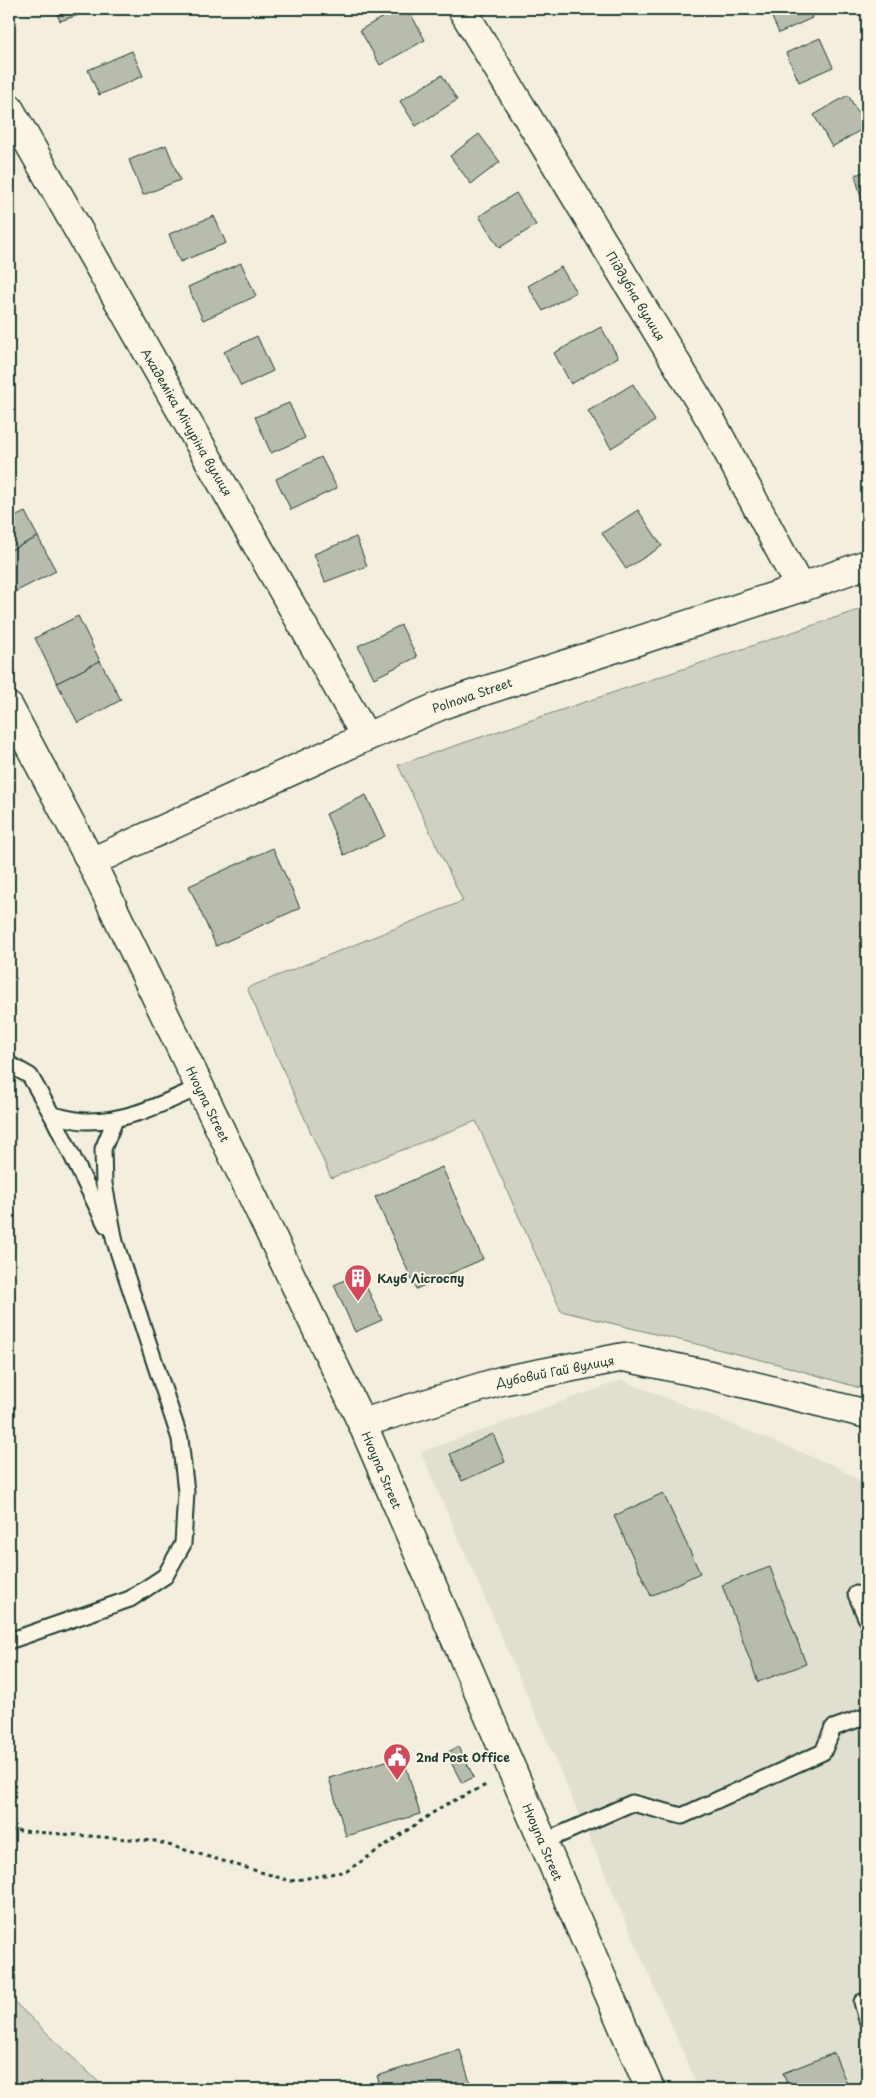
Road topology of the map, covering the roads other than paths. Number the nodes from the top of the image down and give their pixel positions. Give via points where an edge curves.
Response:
1 (462, 9) edge
2 (9, 108) edge
3 (867, 564) edge
4 (800, 588) junction
5 (9, 707) edge
6 (366, 736) junction
7 (91, 862) junction
8 (9, 1064) edge
9 (200, 1087) junction
10 (52, 1115) junction
11 (115, 1120) junction
12 (115, 1242) junction
13 (867, 1414) edge
14 (362, 1423) junction
15 (856, 1594) dead end
16 (867, 1620) edge
17 (9, 1642) edge
18 (867, 1716) edge
19 (543, 1842) junction
20 (862, 2002) dead end
21 (867, 2020) edge
22 (650, 2089) edge

1 - 4 street, Піддубна вулиця via 712,422
2 - 6 street, Академіка Мічуріна вулиця
3 - 4 street, Polnova Street
4 - 6 street, Polnova Street via 447,703
5 - 7 street
6 - 7 street, Polnova Street
7 - 9 street, Hvoyna Street
8 - 10 lane via 30,1076
9 - 11 lane
9 - 14 street, Hvoyna Street
10 - 11 lane via 84,1122
10 - 12 lane
11 - 12 lane via 103,1149 104,1184
12 - 17 lane via 180,1439 186,1492 183,1544 165,1576 130,1599
13 - 14 street, Дубовий Гай вулиця via 710,1374 624,1357 501,1380
14 - 19 street, Hvoyna Street
15 - 16 lane
18 - 19 lane via 833,1728 823,1752 682,1816 632,1803
19 - 22 street, Hvoyna Street
20 - 21 lane

